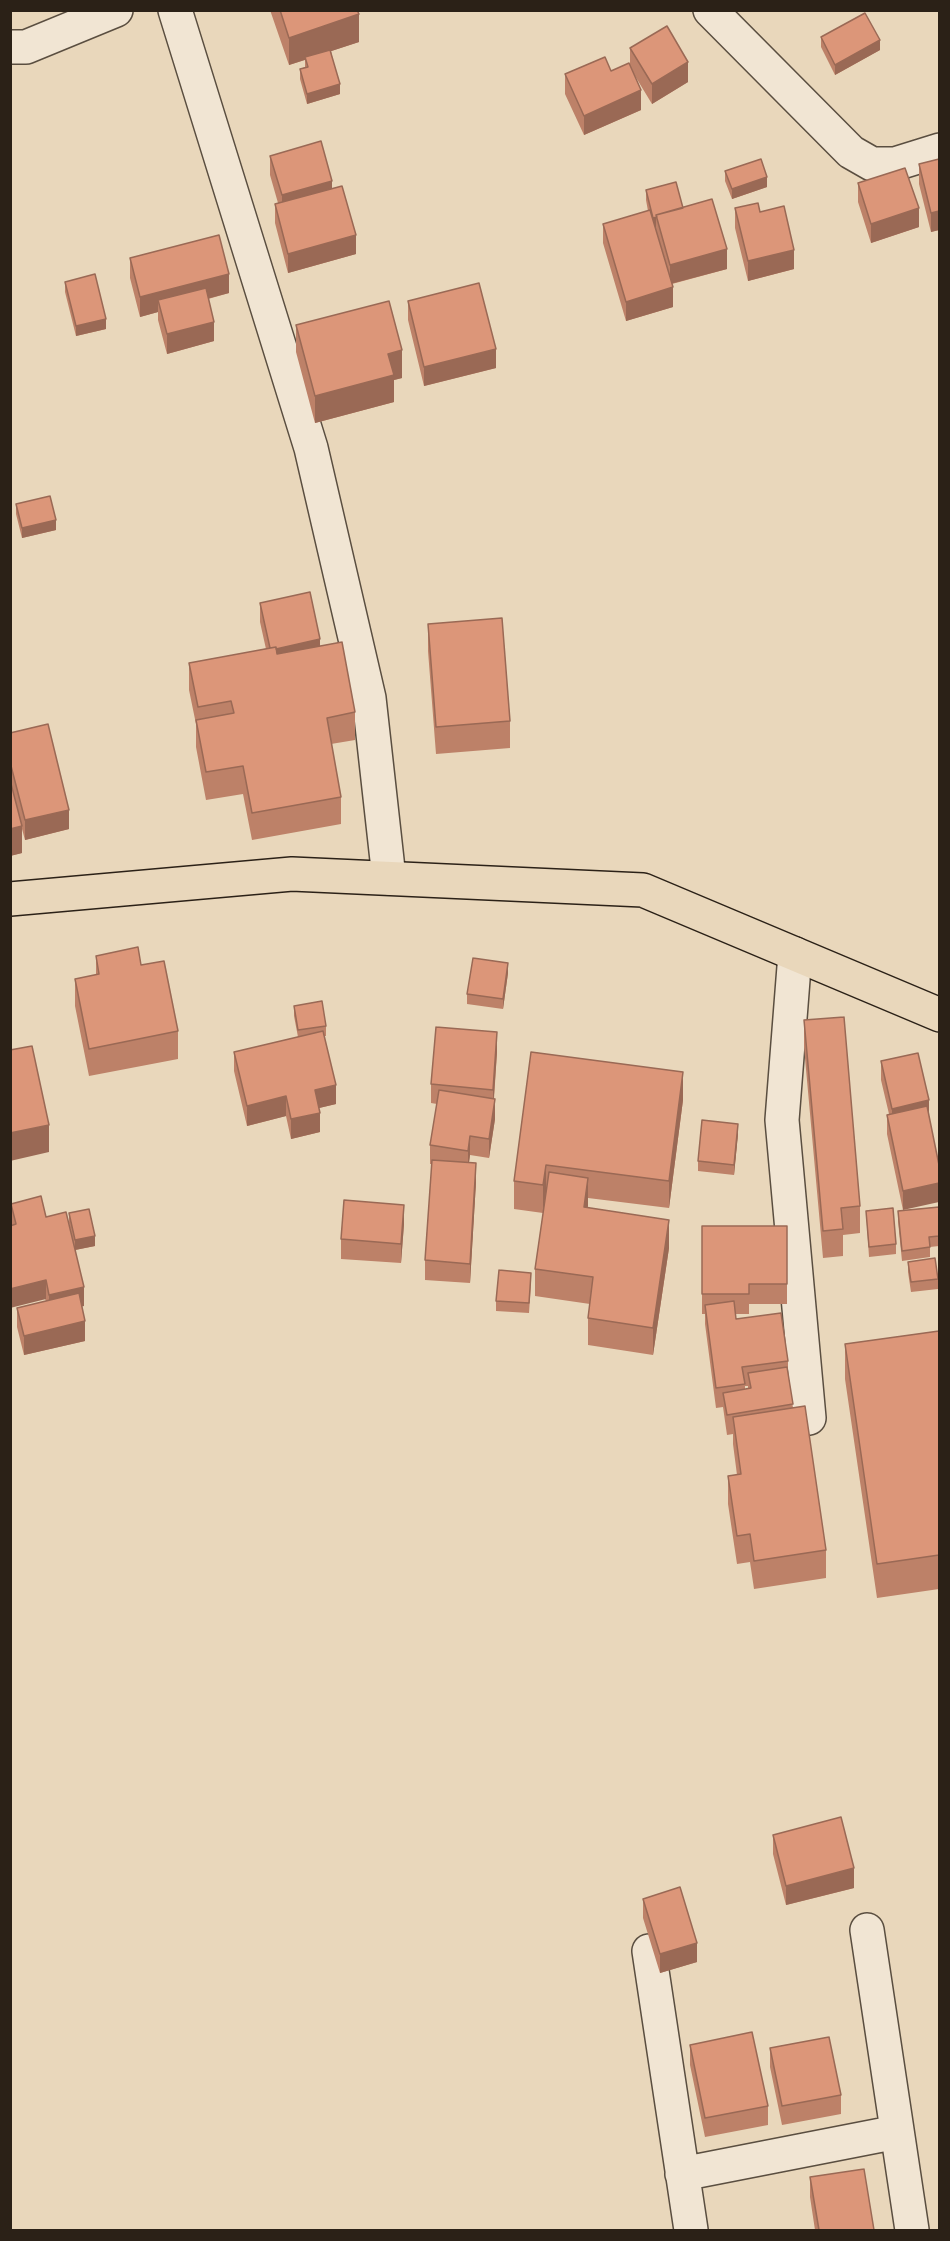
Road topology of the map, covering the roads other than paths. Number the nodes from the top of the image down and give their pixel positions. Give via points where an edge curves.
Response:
1 (116, 10) edge
2 (176, 10) edge
3 (710, 10) edge
4 (10, 47) edge
5 (939, 150) edge
6 (388, 878) junction
7 (10, 899) edge
8 (795, 954) junction
9 (939, 1015) edge
10 (809, 1418) edge
11 (867, 1930) dead end
12 (649, 1951) dead end
13 (897, 2132) junction
14 (682, 2174) junction
15 (690, 2230) edge
16 (912, 2230) edge

1 - 4 street via 26,47
2 - 6 street via 311,448 369,698
3 - 5 street via 851,152 872,165 895,164
6 - 7 main road via 292,874
6 - 8 main road via 643,890
8 - 9 main road
8 - 10 street via 782,1120
11 - 13 street
12 - 14 street
13 - 14 street
13 - 16 street
14 - 15 street

